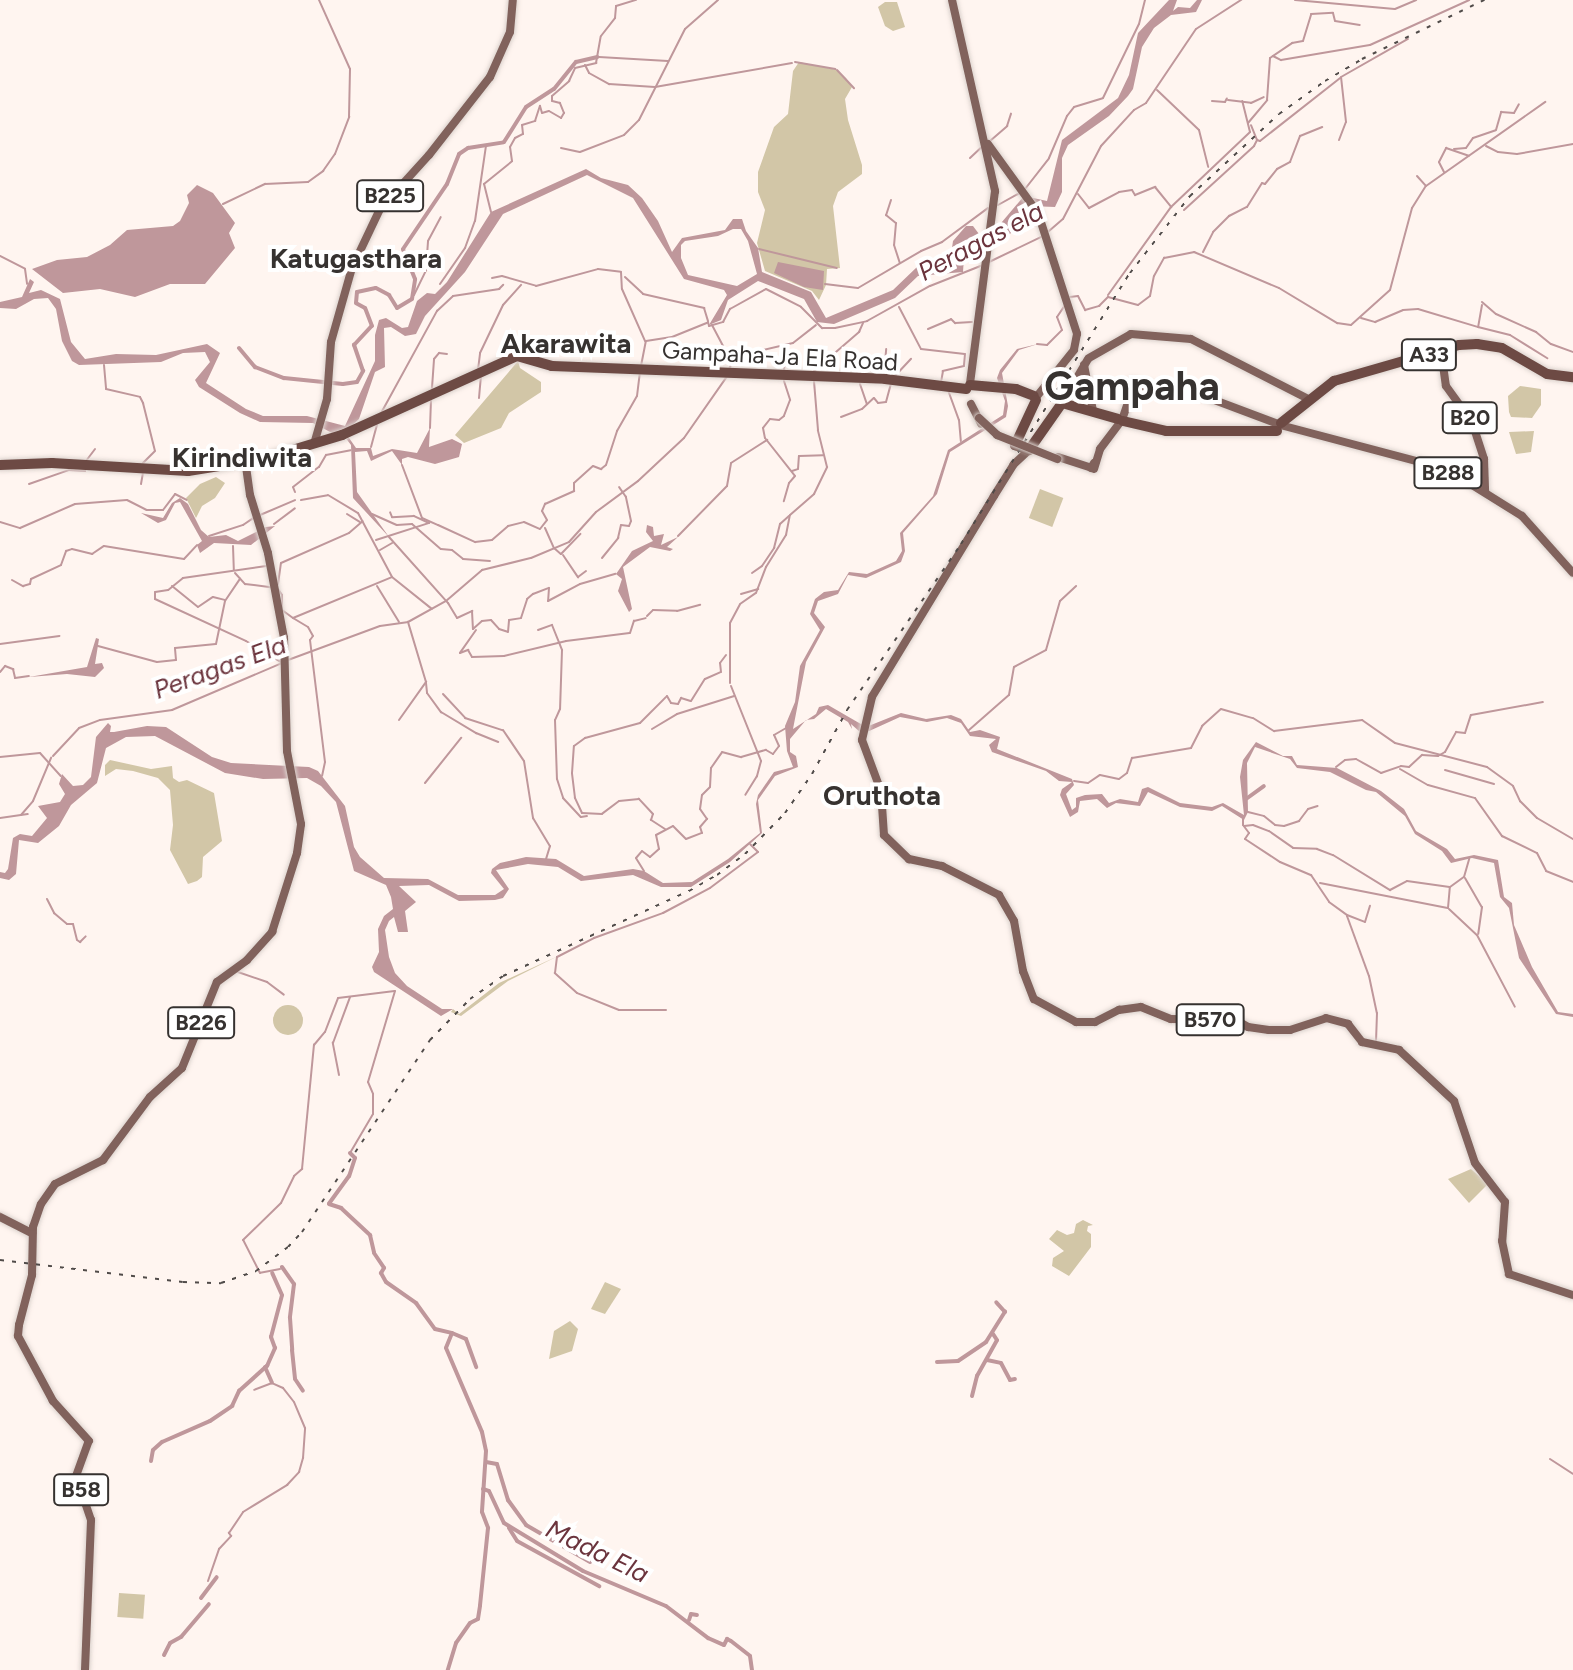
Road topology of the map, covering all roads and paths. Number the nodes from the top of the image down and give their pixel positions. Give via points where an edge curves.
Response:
1 (513, 0) edge
2 (952, 0) edge
3 (983, 137) junction
4 (1441, 351) junction
5 (1087, 361) junction
6 (1573, 377) edge
7 (964, 387) junction
8 (1036, 397) junction
9 (1310, 400) junction
10 (1062, 403) junction
11 (1093, 411) junction
12 (1122, 420) junction
13 (985, 424) junction
14 (1280, 427) junction
15 (1016, 442) junction
16 (314, 444) junction
17 (1032, 448) junction
18 (245, 461) junction
19 (0, 465) edge
20 (1485, 492) junction
21 (1573, 573) edge
22 (0, 1217) edge
23 (32, 1233) junction
24 (33, 1264) joint
25 (1573, 1295) edge
26 (85, 1670) edge

1 - 16 main road, B225 via 510,32 490,77 376,217 337,315
2 - 3 main road
3 - 7 main road via 993,207
3 - 8 main road via 1034,207 1077,343
4 - 6 highway, A33 via 1486,344 1508,350 1547,374
4 - 9 highway, A33 via 1334,381
4 - 20 main road, B20 via 1446,386 1472,422 1483,457
5 - 9 main road via 1131,334 1196,340
5 - 10 main road
5 - 11 main road
7 - 8 highway, Gampaha-Ja Ela Road via 1002,388
7 - 13 main road
7 - 16 highway, Gampaha-Ja Ela Road via 888,379 552,366 517,356
8 - 15 highway
9 - 14 highway, A33
10 - 11 highway
10 - 17 highway
11 - 12 highway
12 - 13 main road, bridge via 1101,446 1092,468 997,435
12 - 14 highway via 1174,430
12 - 14 main road via 1137,388 1191,391
13 - 15 main road
14 - 20 main road, B288 via 1424,463
15 - 17 highway
16 - 18 highway, Gampaha-Ja Ela Road
17 - 25 main road, B570 via 1007,475 872,697 863,729 865,751 881,791 885,836 909,859 942,866 999,895 1014,921 1022,967 1037,1002 1080,1023 1141,1007 1172,1019 1236,1020 1269,1030 1290,1030 1326,1018 1348,1024 1362,1042 1399,1050 1454,1101 1475,1163 1505,1202 1502,1241 1509,1274
18 - 19 highway, Gampaha-Ja Ela Road via 188,471
18 - 23 main road, B226 via 287,660 289,765 301,835 272,932 217,982 182,1068 150,1097 103,1160 55,1184 41,1204
20 - 21 main road, B288 via 1522,516
22 - 23 main road
23 - 24 main road, B226
24 - 26 main road, B58 via 18,1336 57,1407 89,1441 76,1476 91,1520

